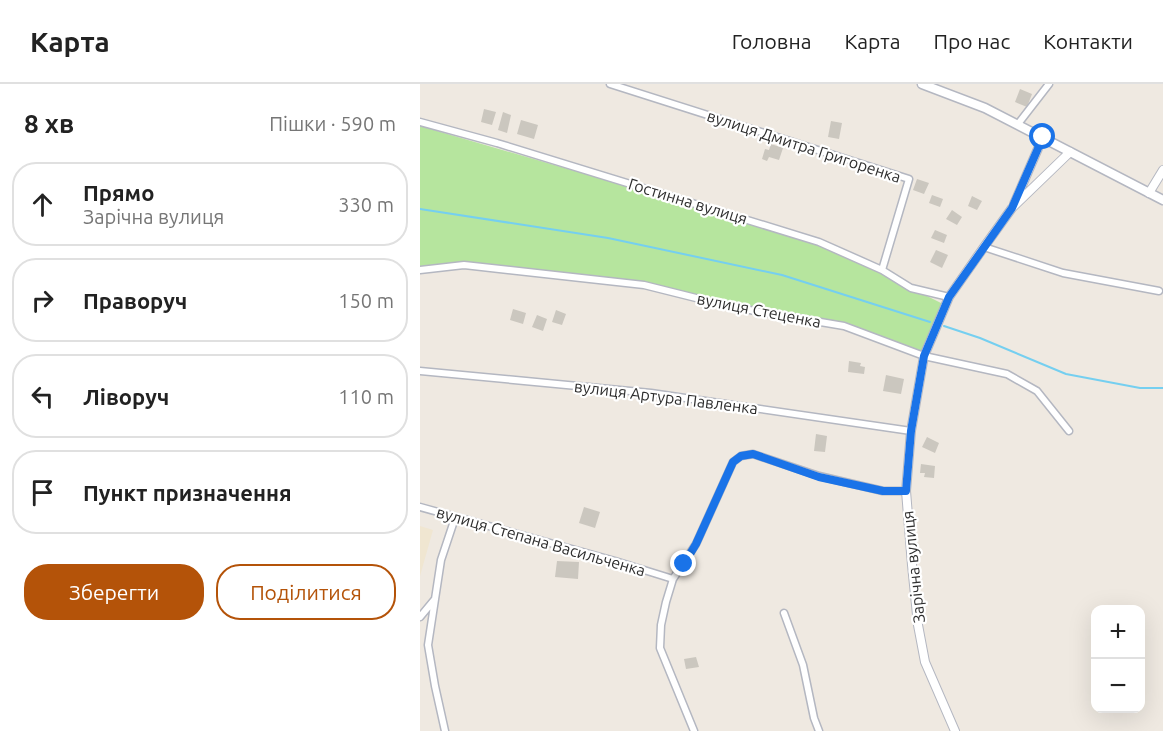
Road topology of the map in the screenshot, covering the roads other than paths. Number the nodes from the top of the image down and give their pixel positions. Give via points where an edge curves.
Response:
1 (610, 84) edge
2 (922, 84) edge
3 (1049, 84) edge
4 (420, 122) edge
5 (1018, 124) junction
6 (1043, 137) junction
7 (1070, 152) junction
8 (1163, 170) edge
9 (1149, 193) junction
10 (1163, 200) edge
11 (1012, 208) junction
12 (984, 247) junction
13 (420, 270) edge
14 (882, 270) junction
15 (1160, 291) dead end
16 (949, 297) junction
17 (924, 356) junction
18 (420, 371) edge
19 (911, 431) junction
20 (1069, 431) dead end
21 (906, 491) junction
22 (420, 507) edge
23 (455, 518) junction
24 (673, 579) junction
25 (435, 599) junction
26 (784, 613) dead end
27 (420, 617) edge
28 (420, 644) edge
29 (428, 645) junction
30 (445, 731) edge
31 (694, 731) edge
32 (819, 731) edge
33 (955, 731) edge

1 - 14 street, вулиця Дмитра Григоренка via 909,179
2 - 5 main road
3 - 5 street
4 - 14 street, Гостинна вулиця via 819,242
5 - 6 main road
6 - 7 main road
6 - 11 street, Зарічна вулиця
7 - 9 main road
7 - 11 street, Зарічна вулиця
8 - 9 street
9 - 10 main road
11 - 12 street, Зарічна вулиця
12 - 15 street via 1063,273
12 - 16 street, Зарічна вулиця
13 - 17 street, вулиця Стеценка via 464,265 644,285 732,307 844,326
14 - 16 street, Гостинна вулиця via 911,288
16 - 17 street, Зарічна вулиця
17 - 19 street, Зарічна вулиця
17 - 20 street, вулиця Стеценка via 1007,374 1037,391
18 - 19 street, вулиця Артура Павленка via 651,393
19 - 21 street, Зарічна вулиця
21 - 24 street via 873,489 819,477 753,454 741,456 733,462 696,544
21 - 33 street, Зарічна вулиця via 925,663
22 - 23 street, вулиця Степана Васильченка
23 - 24 street, вулиця Степана Васильченка
23 - 25 street via 441,560
24 - 31 street via 661,625 660,648
25 - 27 street
25 - 29 street
26 - 32 street via 803,665
28 - 29 street
29 - 30 street

